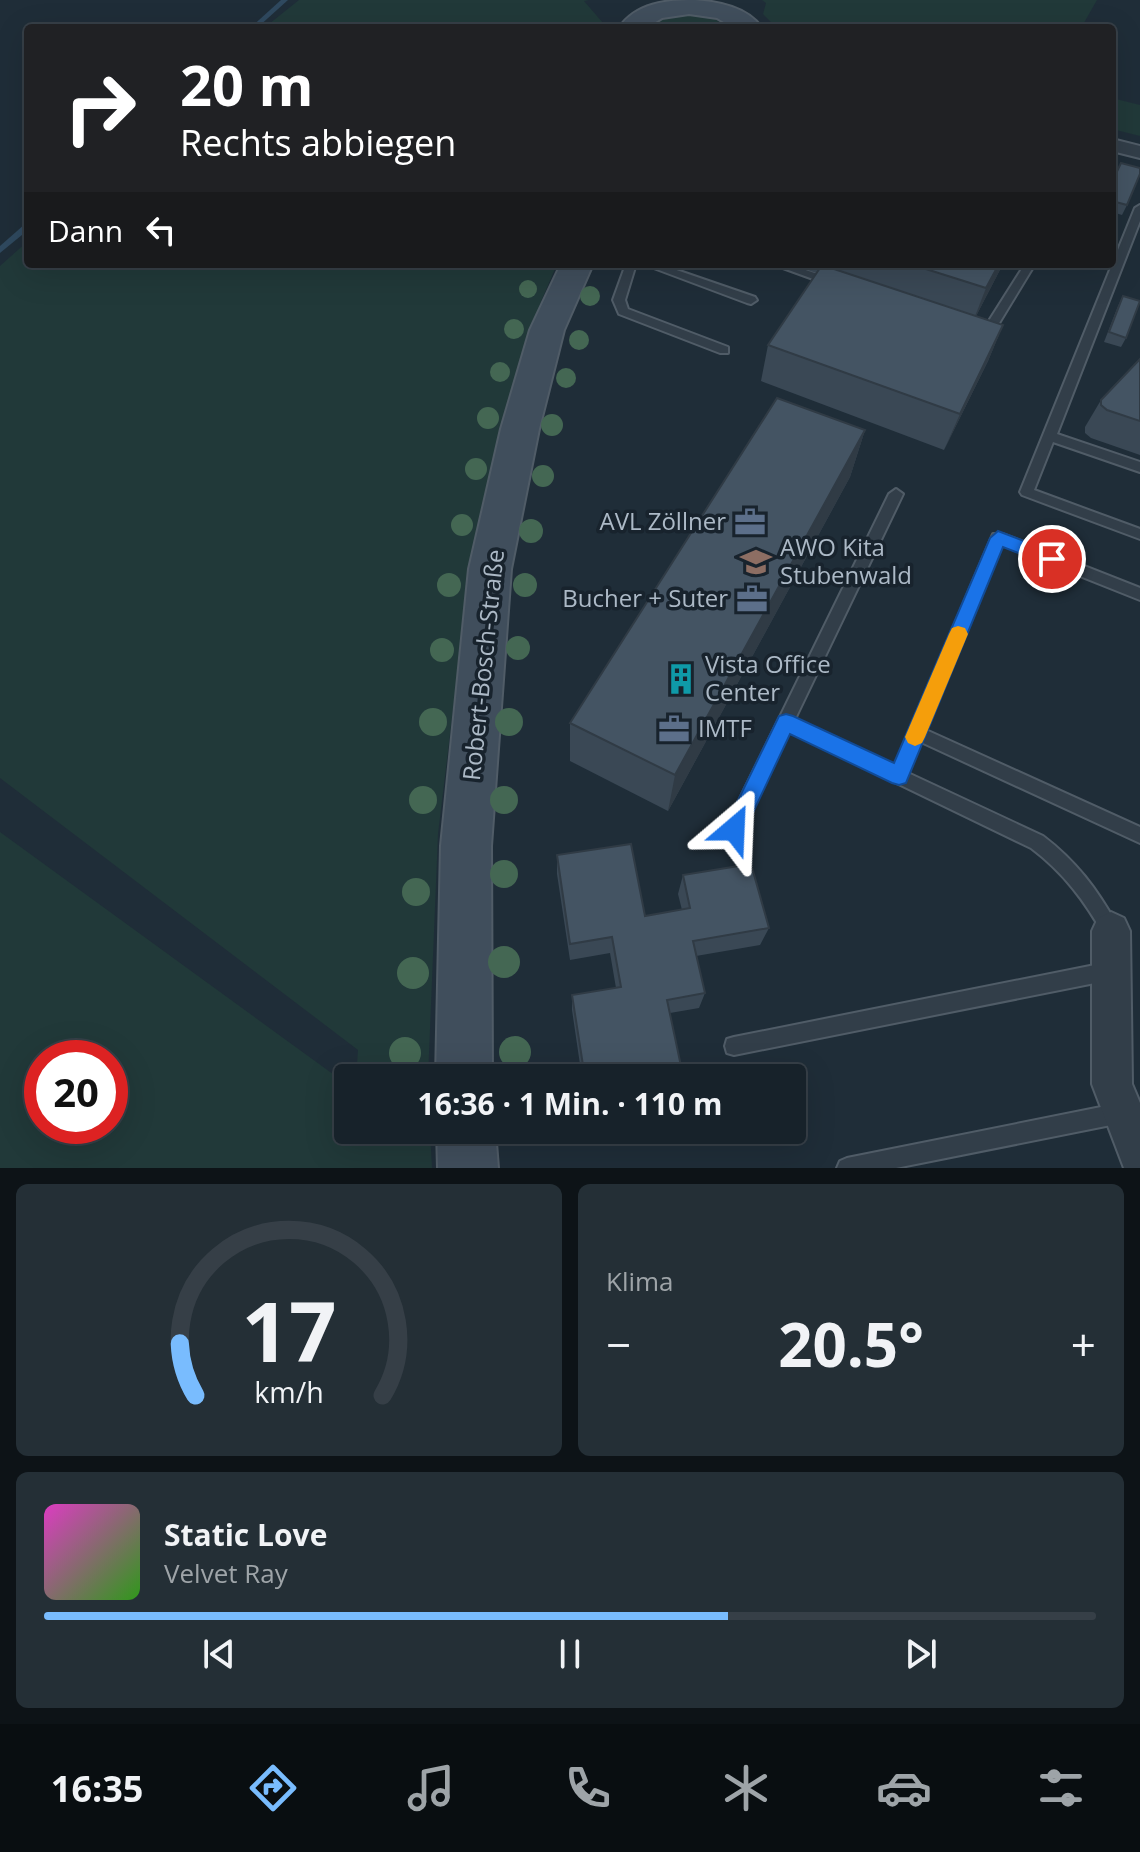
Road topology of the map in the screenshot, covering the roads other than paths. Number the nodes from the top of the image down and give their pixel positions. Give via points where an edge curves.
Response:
1 (701, 2) edge
2 (643, 11) edge
3 (743, 14) edge
4 (1116, 146) edge
5 (1140, 152) edge
6 (1140, 208) edge
7 (575, 268) edge
8 (630, 268) edge
9 (659, 268) edge
10 (788, 268) edge
11 (1028, 268) edge
12 (837, 285) edge
13 (751, 300) dead end
14 (971, 331) edge
15 (724, 350) dead end
16 (1050, 436) junction
17 (1140, 467) edge
18 (896, 494) dead end
19 (1140, 534) edge
20 (1140, 594) edge
21 (786, 722) junction
22 (917, 733) junction
23 (899, 776) junction
24 (734, 829) dead end
25 (1140, 835) edge
26 (1111, 931) joint
27 (1112, 971) junction
28 (734, 1046) dead end
29 (464, 1064) edge
30 (1123, 1112) junction
31 (467, 1144) edge
32 (1140, 1156) edge
33 (468, 1168) edge
34 (847, 1168) edge

1 - 2 street
1 - 3 street
4 - 5 street
6 - 16 lane
7 - 29 street, Robert-Bosch-Straße via 547,330 490,569 466,846
8 - 15 lane via 619,300 623,311
9 - 13 lane
10 - 12 lane
11 - 14 lane via 986,336
16 - 17 lane
16 - 19 lane via 1027,492
18 - 21 lane
20 - 22 lane via 998,538
21 - 23 lane
21 - 24 lane
22 - 23 lane
22 - 25 lane
23 - 26 lane via 1037,842 1084,882
26 - 27 street
27 - 28 lane
27 - 30 street via 1112,1084
30 - 32 street
30 - 34 lane
31 - 33 street

